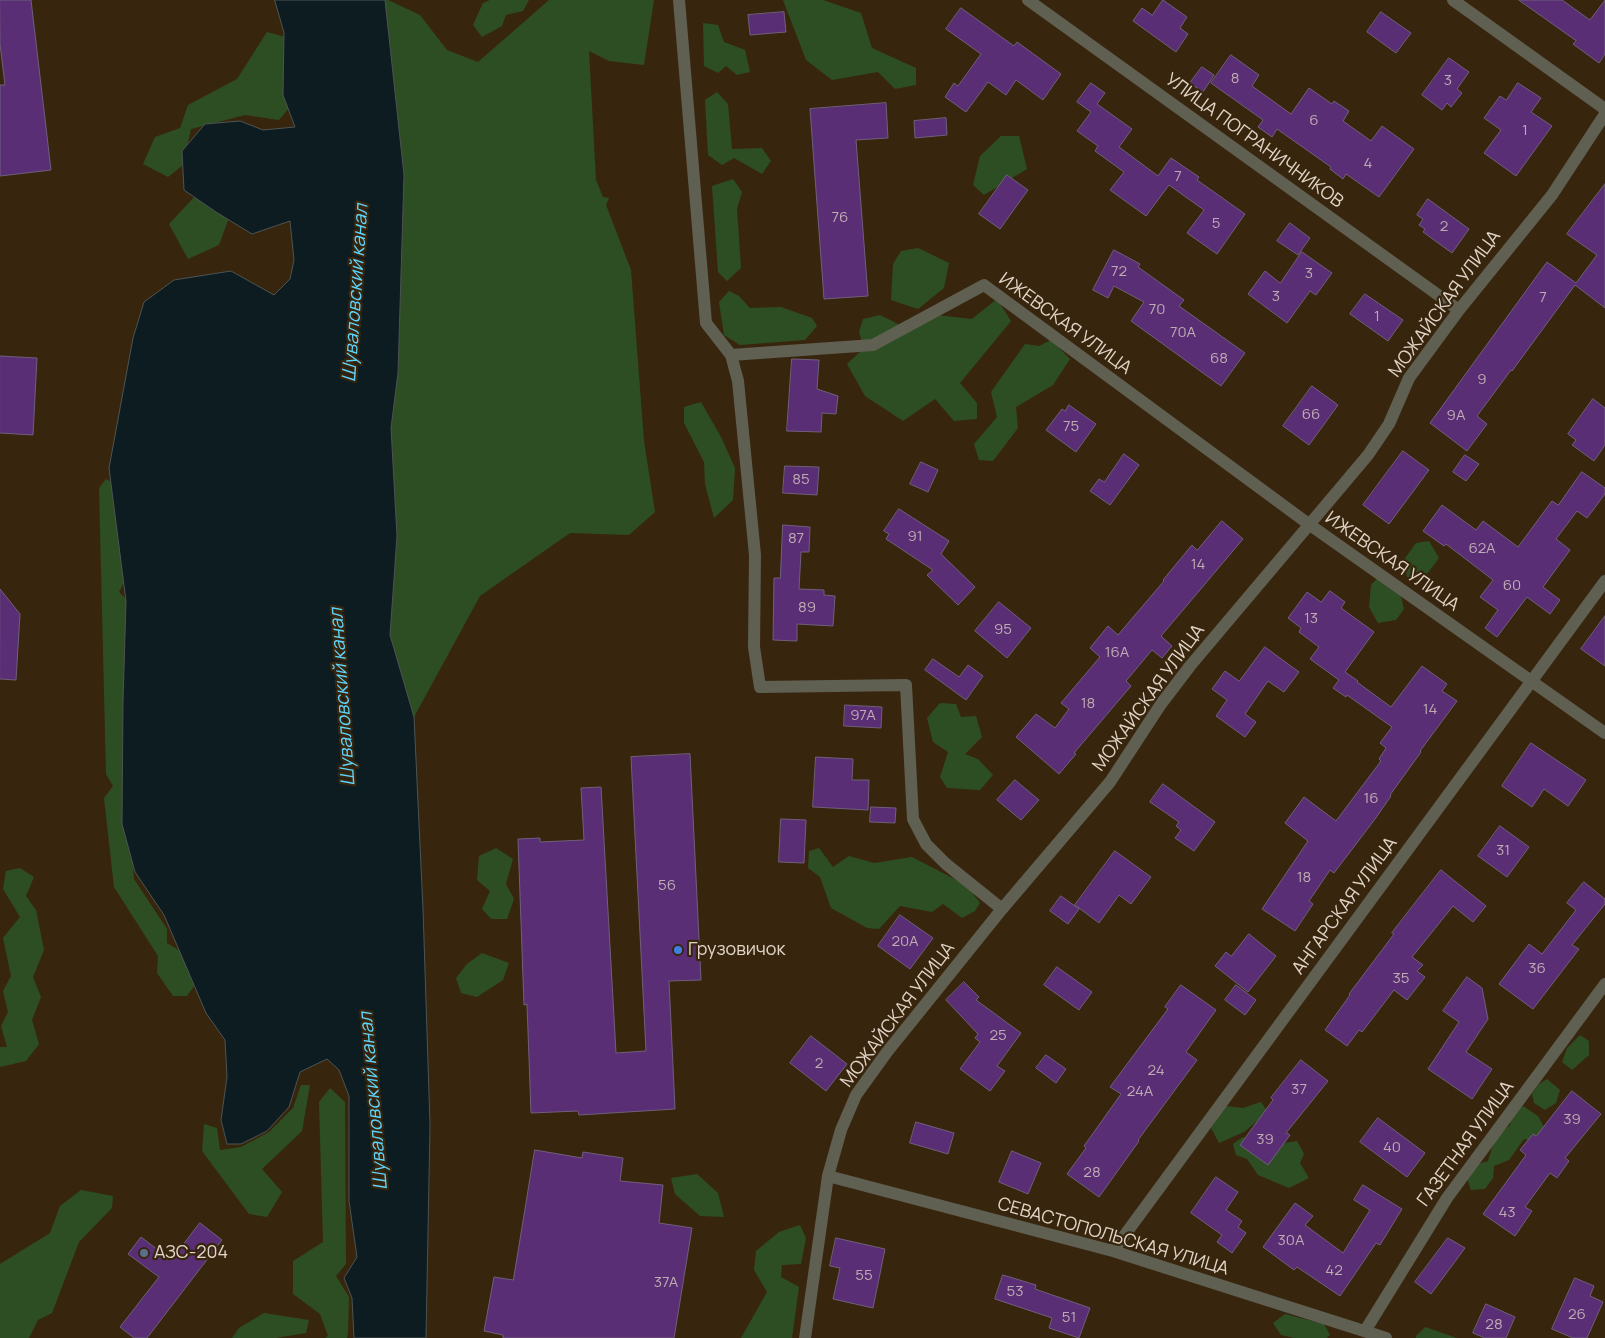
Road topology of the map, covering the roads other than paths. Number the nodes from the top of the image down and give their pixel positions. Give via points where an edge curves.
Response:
1 (679, 0) edge
2 (1028, 0) edge
3 (1453, 0) edge
4 (1605, 109) edge
5 (1605, 114) edge
6 (1459, 310) junction
7 (731, 355) junction
8 (1310, 525) junction
9 (1605, 581) edge
10 (1531, 681) junction
11 (1605, 733) edge
12 (1002, 909) junction
13 (1605, 984) edge
14 (828, 1176) junction
15 (1113, 1251) junction
16 (1365, 1331) junction
17 (805, 1338) edge
18 (1386, 1338) edge

1 - 7 street via 706,323
2 - 6 street, УЛИЦА ПОГРАНИЧНИКОВ
3 - 4 street
5 - 6 street, МОЖАЙСКАЯ УЛИЦА via 1552,195
6 - 8 street, МОЖАЙСКАЯ УЛИЦА via 1409,378 1388,424 1368,456
7 - 8 street, ИЖЕВСКАЯ УЛИЦА via 873,345 984,285
7 - 12 street via 738,381 755,555 754,647 760,687 906,685 913,819 926,844
8 - 10 street, ИЖЕВСКАЯ УЛИЦА
8 - 12 street, МОЖАЙСКАЯ УЛИЦА via 1190,666 1110,782
9 - 10 street, АНГАРСКАЯ УЛИЦА
10 - 11 street, ИЖЕВСКАЯ УЛИЦА
10 - 15 street, АНГАРСКАЯ УЛИЦА
12 - 14 street, МОЖАЙСКАЯ УЛИЦА via 856,1095 841,1130
13 - 16 street, ГАЗЕТНАЯ УЛИЦА via 1447,1198
14 - 15 street, СЕВАСТОПОЛЬСКАЯ УЛИЦА
14 - 17 street, МОЖАЙСКАЯ УЛИЦА
15 - 16 street, СЕВАСТОПОЛЬСКАЯ УЛИЦА
16 - 18 street, СЕВАСТОПОЛЬСКАЯ УЛИЦА

